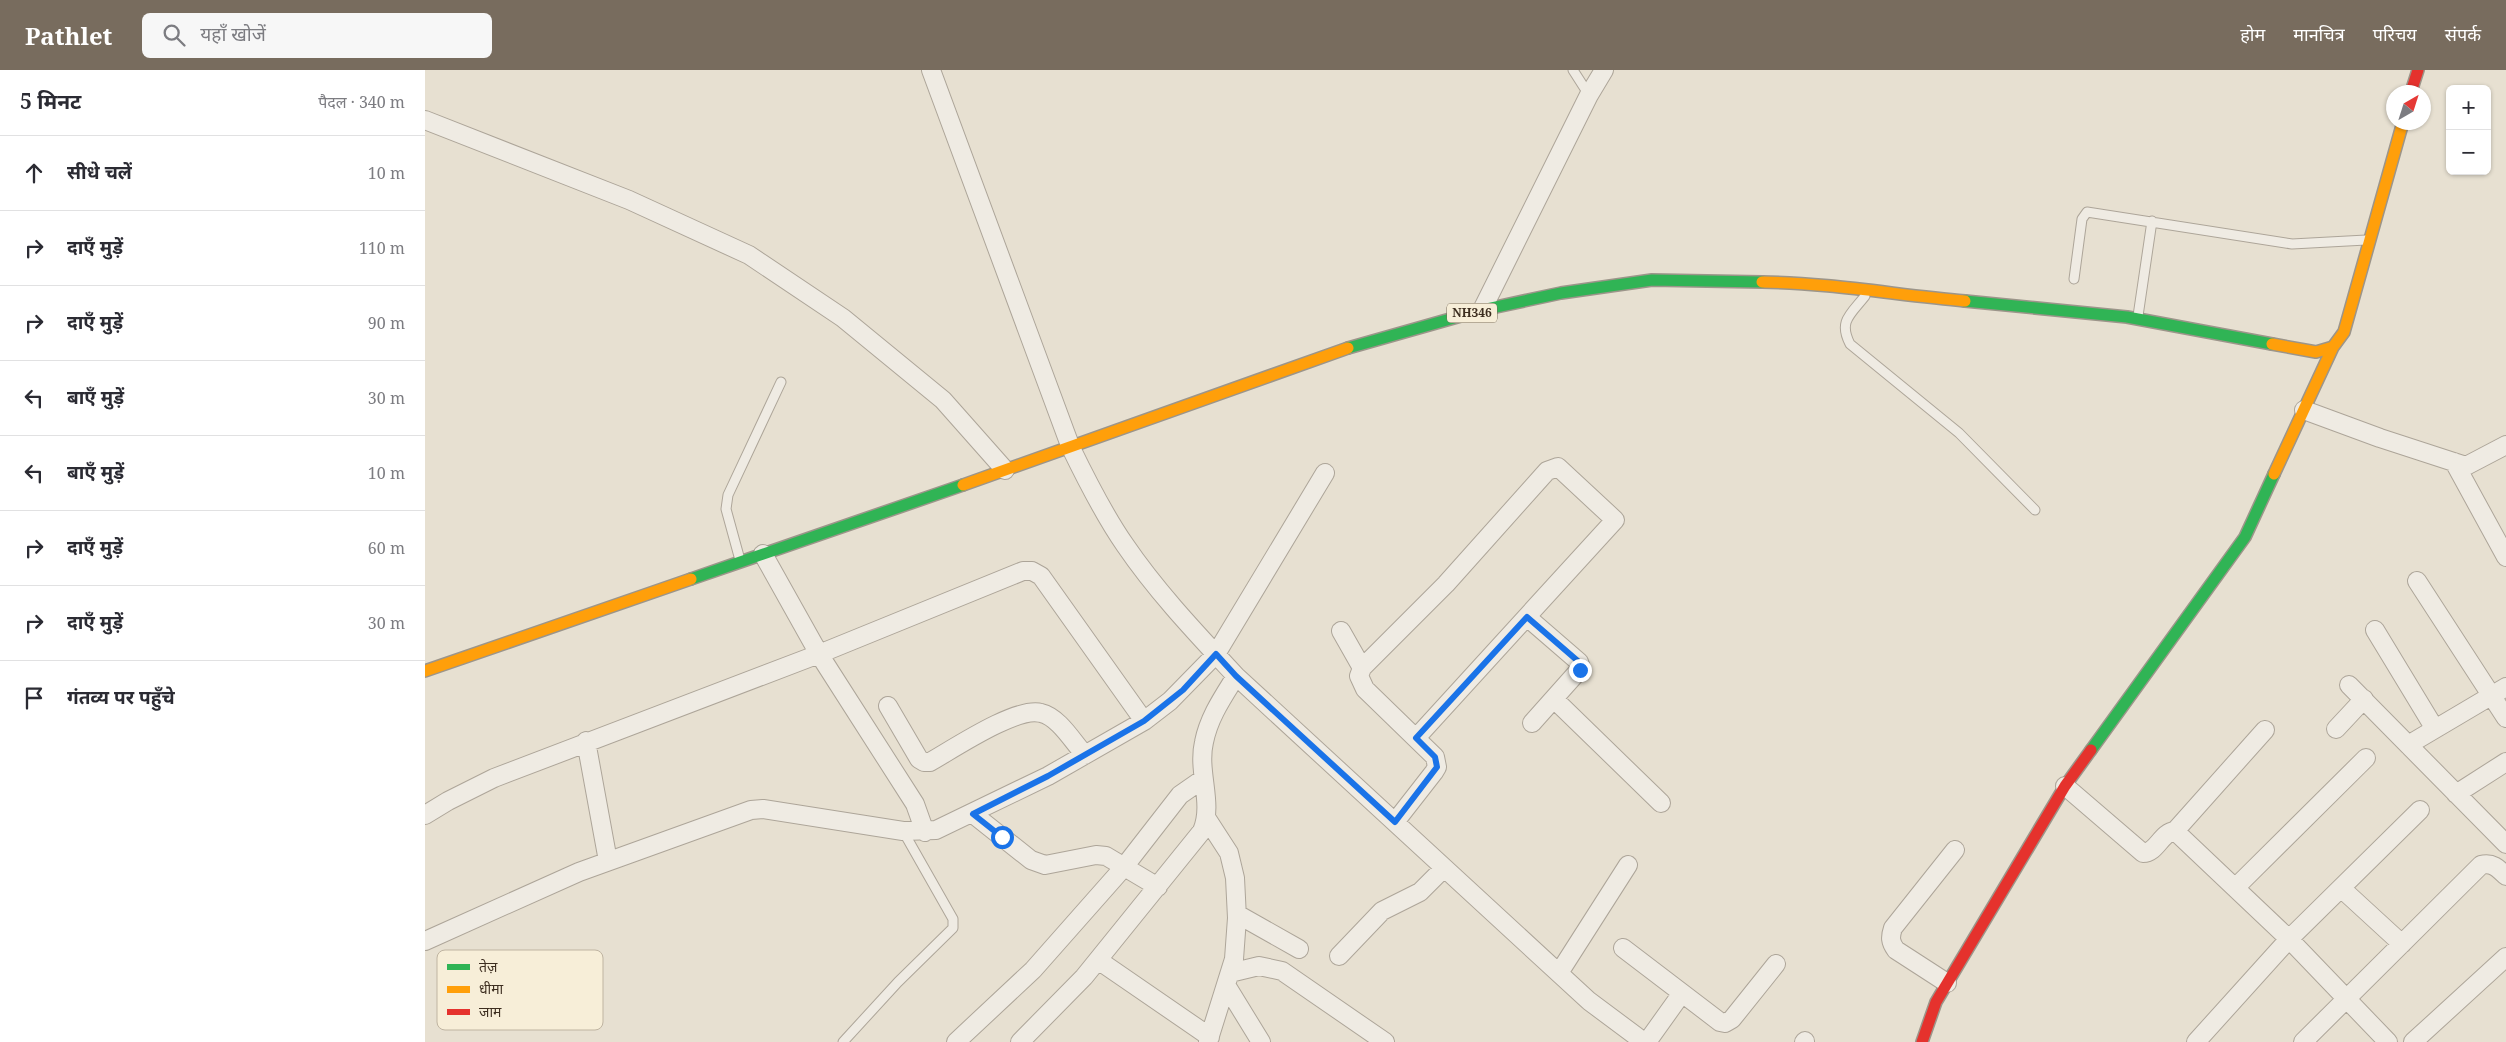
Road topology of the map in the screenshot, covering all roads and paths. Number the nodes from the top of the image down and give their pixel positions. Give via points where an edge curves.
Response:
1 (931, 70) edge
2 (1573, 70) edge
3 (1604, 70) edge
4 (2418, 70) edge
5 (2413, 85) edge
6 (1589, 94) junction
7 (425, 120) edge
8 (2401, 130) edge
9 (2152, 221) junction
10 (2370, 240) junction
11 (2073, 279) dead end
12 (1869, 292) junction
13 (1482, 310) junction
14 (2137, 319) junction
15 (2333, 347) junction
16 (781, 382) dead end
17 (2304, 410) junction
18 (2506, 445) edge
19 (1071, 448) junction
20 (2454, 462) junction
21 (1005, 470) junction
22 (1325, 473) dead end
23 (2035, 510) dead end
24 (763, 554) junction
25 (2506, 556) edge
26 (740, 562) junction
27 (2417, 581) dead end
28 (1527, 617) junction
29 (2375, 630) dead end
30 (1341, 631) dead end
31 (819, 654) junction
32 (1216, 654) junction
33 (1362, 668) junction
34 (425, 670) edge
35 (1236, 676) junction
36 (2349, 684) dead end
37 (2506, 686) edge
38 (2491, 696) junction
39 (1554, 699) junction
40 (2364, 699) junction
41 (888, 706) dead end
42 (2506, 718) edge
43 (1144, 721) junction
44 (1532, 723) dead end
45 (2336, 729) dead end
46 (2435, 729) junction
47 (2265, 730) dead end
48 (1416, 738) junction
49 (586, 741) junction
50 (2409, 745) junction
51 (1085, 755) junction
52 (2365, 758) dead end
53 (2506, 762) edge
54 (1203, 779) junction
55 (2065, 786) junction
56 (2456, 794) junction
57 (1661, 803) dead end
58 (2420, 810) dead end
59 (973, 814) junction
60 (425, 815) edge
61 (1207, 819) junction
62 (1395, 822) junction
63 (903, 831) junction
64 (2175, 831) junction
65 (925, 832) junction
66 (2506, 844) edge
67 (1955, 850) dead end
68 (608, 861) junction
69 (1628, 865) dead end
70 (1124, 867) junction
71 (1444, 868) junction
72 (2506, 876) edge
73 (1158, 887) junction
74 (2235, 888) junction
75 (2341, 888) junction
76 (1237, 914) junction
77 (2289, 939) junction
78 (425, 941) edge
79 (2402, 944) junction
80 (1623, 948) dead end
81 (1299, 949) dead end
82 (1339, 956) dead end
83 (2506, 957) edge
84 (1098, 960) junction
85 (1776, 964) dead end
86 (1559, 973) junction
87 (1228, 979) junction
88 (1947, 983) junction
89 (1682, 993) junction
90 (2347, 998) junction
91 (1209, 1040) edge
92 (843, 1042) edge
93 (956, 1042) edge
94 (1020, 1042) edge
95 (1261, 1042) edge
96 (1385, 1042) edge
97 (1645, 1042) edge
98 (1922, 1042) edge
99 (2196, 1042) edge
100 (2303, 1042) edge
101 (2388, 1042) edge
102 (2413, 1042) edge

1 - 19 street
2 - 6 lane
3 - 6 street
4 - 5 main road
6 - 13 street
7 - 21 street via 629,200 749,254 843,318 943,400
8 - 10 main road
9 - 10 lane via 2293,244
9 - 11 lane via 2087,212 2082,219
9 - 14 lane
10 - 15 main road via 2344,332
12 - 13 main road, NH346 via 1811,282 1652,280 1561,293
12 - 14 main road, NH346
12 - 23 lane via 1845,321 1844,333 1850,344 1959,433
13 - 19 main road, NH346 via 1325,354
14 - 15 main road, NH346 via 2316,352
15 - 17 main road
16 - 26 lane via 728,495 726,509
17 - 20 street
17 - 55 main road via 2245,537
18 - 20 street via 2466,466
19 - 21 main road, NH346
19 - 32 street via 1125,545 1193,631
20 - 25 street
21 - 24 main road, NH346
22 - 32 street
24 - 26 main road, NH346
24 - 31 street
26 - 34 main road, NH346
27 - 38 street
28 - 33 street via 1615,520 1558,467 1547,471 1446,584
28 - 39 street via 1581,664 1580,670
28 - 48 street
29 - 46 street
30 - 33 street
31 - 43 street via 1023,571 1032,571 1041,576
31 - 49 street
31 - 65 street via 915,804
32 - 35 street
32 - 43 street via 1183,690
33 - 48 street via 1359,676 1365,689
35 - 54 street via 1215,709 1203,743
35 - 62 street
36 - 40 street
37 - 38 street
38 - 42 street
38 - 46 street
39 - 44 street
39 - 57 street
40 - 45 street
40 - 50 street
41 - 51 street via 919,759 924,762 930,762 985,730 1027,712 1041,712 1052,718
43 - 51 street
46 - 50 street
47 - 64 street
48 - 62 street via 1435,757 1437,767
49 - 60 street via 494,778
49 - 68 street
50 - 56 street
51 - 59 street
52 - 74 street
53 - 56 street
54 - 61 street
54 - 70 street via 1180,795
55 - 64 street via 2143,853 2150,852 2169,832
55 - 88 main road
56 - 66 street
58 - 75 street
59 - 65 street
59 - 70 street via 1031,860 1045,865 1096,855 1106,856
61 - 73 street via 1191,846
61 - 76 street via 1229,853 1235,878
62 - 71 street
63 - 65 street
63 - 68 street via 757,809
63 - 92 lane via 953,918 953,928
64 - 74 street
67 - 88 street via 1890,936 1896,950
68 - 78 street
69 - 86 street
70 - 73 street
70 - 93 street via 1033,970
71 - 82 street via 1420,892 1382,911
71 - 86 street
72 - 79 street via 2488,863 2481,865
73 - 84 street
74 - 77 street
75 - 77 street
75 - 79 street
76 - 81 street
76 - 87 street via 1234,959
77 - 90 street
77 - 99 street
79 - 90 street
80 - 89 street
83 - 102 street
84 - 91 street
84 - 94 street
85 - 89 street via 1732,1019 1725,1023 1719,1022
86 - 97 street via 1589,1001
87 - 91 street
87 - 95 street
87 - 96 street via 1259,966 1282,971
88 - 98 main road via 1936,1002
89 - 97 street
90 - 100 street
90 - 101 street

